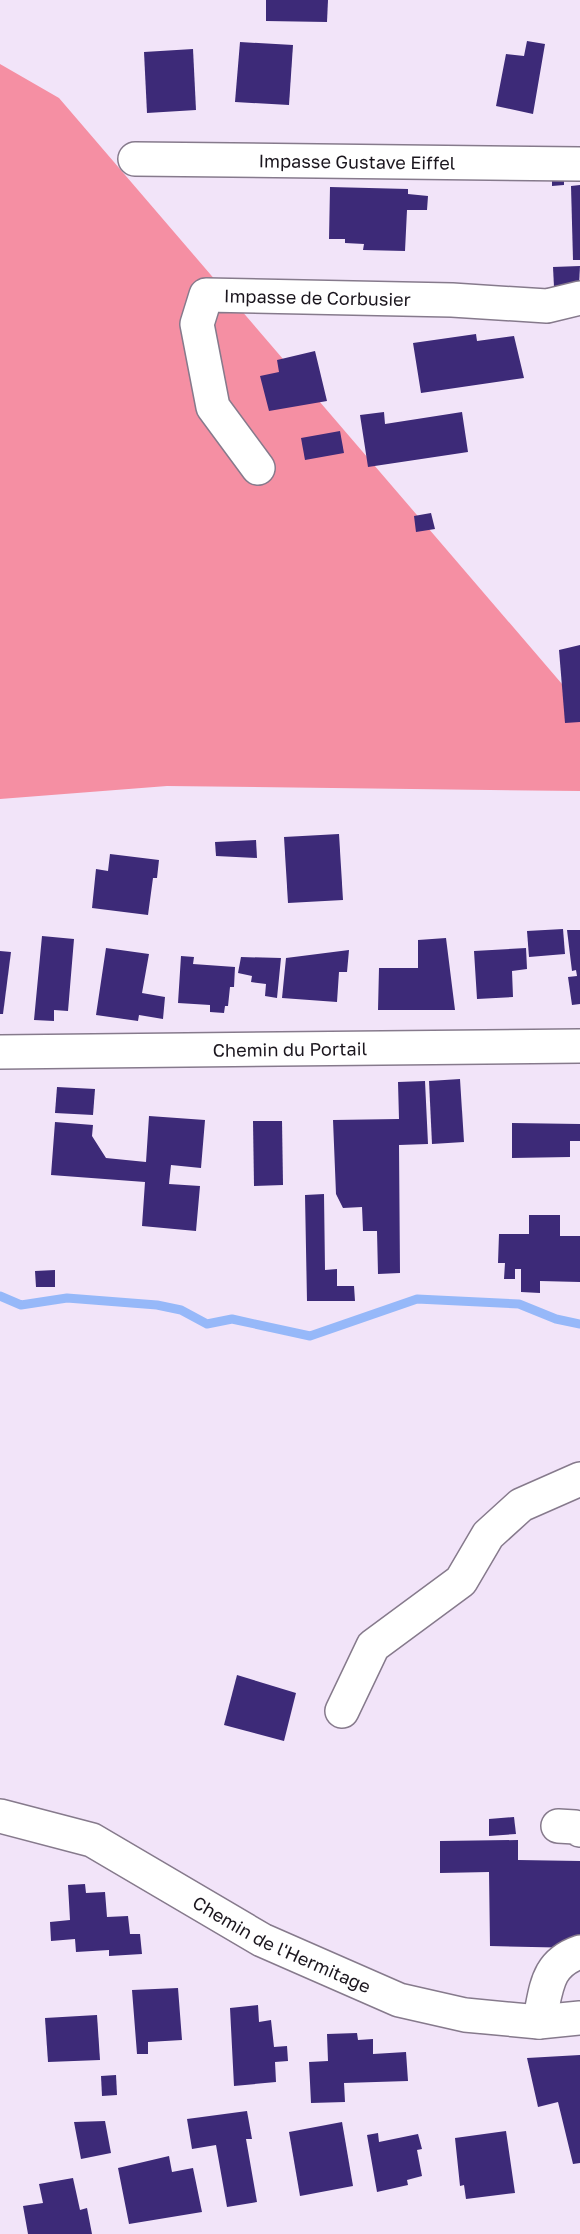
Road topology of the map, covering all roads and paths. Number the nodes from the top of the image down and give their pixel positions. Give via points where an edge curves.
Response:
1 (135, 159) dead end
2 (580, 164) edge
3 (580, 298) edge
4 (258, 468) dead end
5 (580, 1046) edge
6 (0, 1052) edge
7 (580, 1479) edge
8 (342, 1712) dead end
9 (0, 1816) edge
10 (580, 1952) edge
11 (580, 2018) edge
12 (539, 2022) junction

1 - 2 street, Impasse Gustave Eiffel
3 - 4 street, Impasse de Corbusier via 547,306 206,295 197,324 213,407
5 - 6 street, Chemin du Portail
7 - 8 street via 521,1505 488,1535 461,1581 374,1646
9 - 12 street, Chemin de l'Hermitage via 92,1840 262,1940 399,2000 465,2015
10 - 12 street via 566,1957 551,1971
11 - 12 street, Chemin de l'Hermitage

